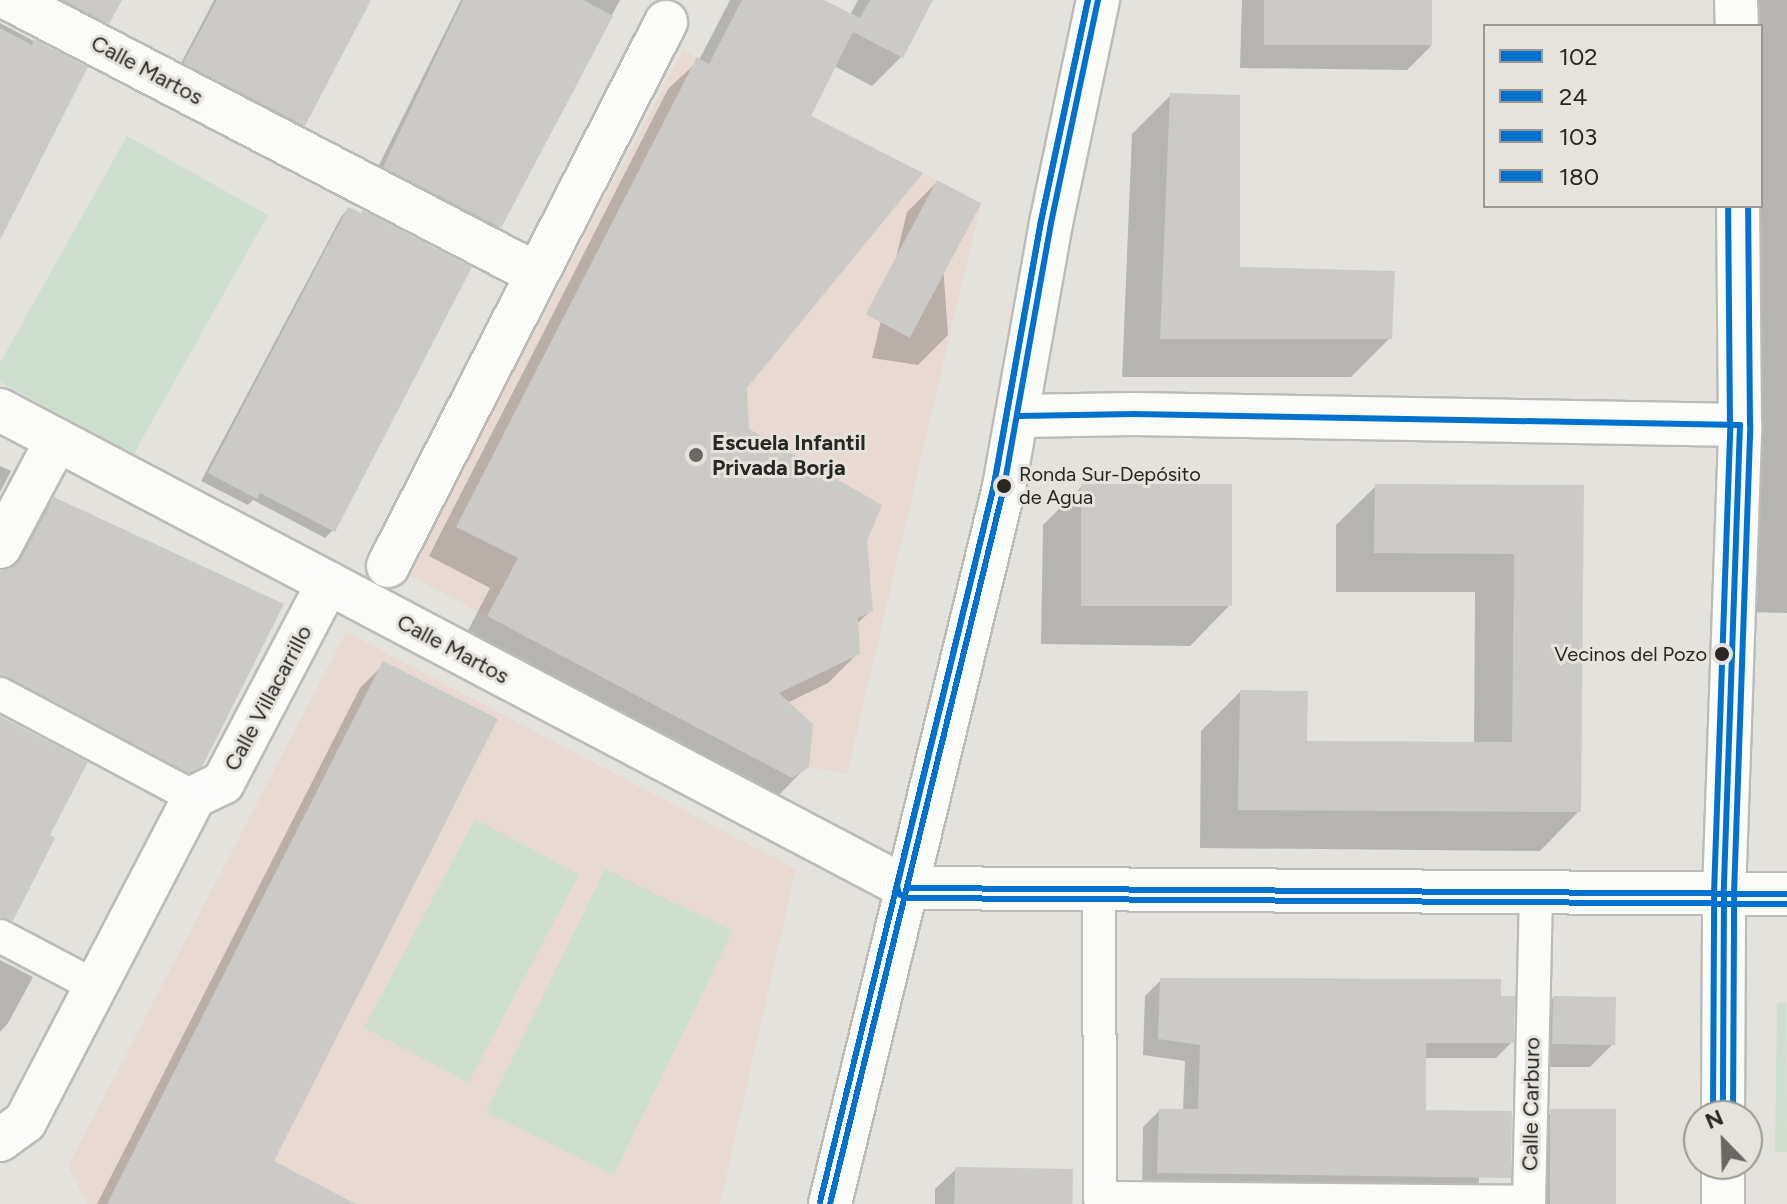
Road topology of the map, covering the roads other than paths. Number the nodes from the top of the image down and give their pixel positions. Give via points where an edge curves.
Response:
1 (11, 0) edge
2 (1098, 0) edge
3 (1736, 0) edge
4 (666, 22) dead end
5 (1737, 24) edge
6 (1738, 208) edge
7 (537, 274) junction
8 (0, 410) edge
9 (1019, 416) junction
10 (1740, 425) junction
11 (57, 440) junction
12 (0, 547) edge
13 (388, 566) dead end
14 (328, 583) junction
15 (0, 694) edge
16 (194, 797) junction
17 (907, 888) junction
18 (1099, 889) junction
19 (1536, 893) junction
20 (1724, 894) junction
21 (1787, 894) edge
22 (0, 936) edge
23 (93, 985) junction
24 (1723, 1100) edge
25 (0, 1140) edge
26 (1723, 1180) edge
27 (830, 1204) edge
28 (1723, 1204) edge

1 - 7 street, Calle Martos
2 - 9 street via 1051,223
3 - 5 street
4 - 7 street
6 - 10 street
7 - 13 street
8 - 11 street, Calle Martos
9 - 10 street
9 - 17 street
10 - 20 street
11 - 12 street
11 - 14 street, Calle Martos
14 - 16 street, Calle Villacarrillo via 223,783
14 - 17 street, Calle Martos
15 - 16 street
16 - 23 street, Calle Villacarrillo
17 - 18 street
17 - 27 street
18 - 19 street
18 - 19 street, Calle Carburo via 1100,1198 1529,1202
19 - 20 street
20 - 21 street
20 - 24 street
22 - 23 street
23 - 25 street, Calle Villacarrillo via 25,1122
26 - 28 street

